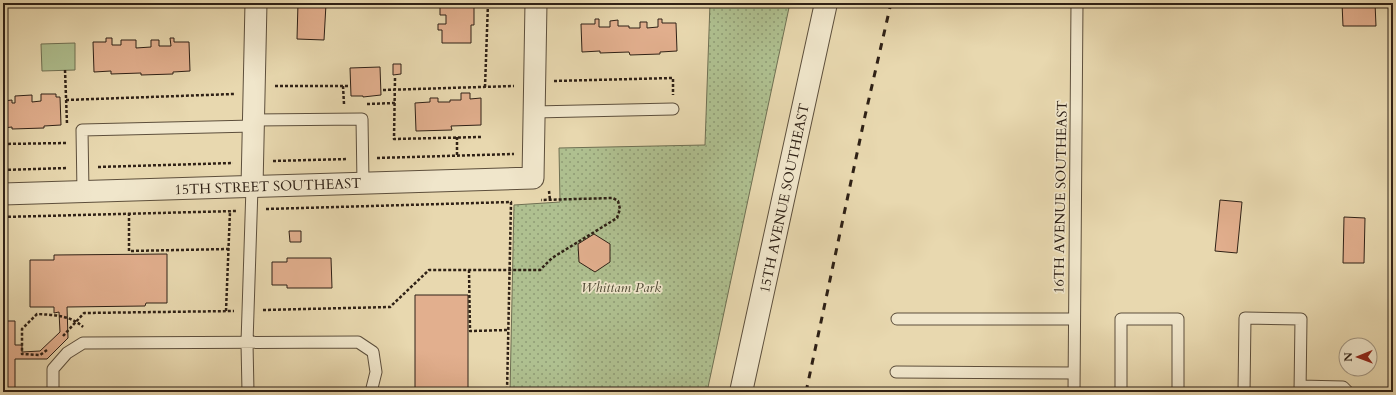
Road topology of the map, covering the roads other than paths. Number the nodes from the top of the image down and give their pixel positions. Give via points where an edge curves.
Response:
1 (256, 3) edge
2 (536, 3) edge
3 (826, 3) edge
4 (1077, 3) edge
5 (673, 109) road end
6 (534, 112) junction
7 (253, 123) junction
8 (363, 183) junction
9 (252, 187) junction
10 (83, 192) junction
11 (3, 194) edge
12 (897, 319) dead end
13 (1074, 319) junction
14 (247, 343) junction
15 (896, 372) dead end
16 (1074, 373) junction
17 (1300, 389) edge
18 (53, 392) edge
19 (248, 392) edge
20 (372, 392) edge
21 (741, 392) edge
22 (1074, 392) edge
23 (1121, 392) edge
24 (1178, 392) edge
25 (1244, 392) edge
26 (1348, 392) edge

1 - 7 street
2 - 6 street
3 - 21 street, 15TH AVENUE SOUTHEAST
4 - 13 lane, 16TH AVENUE SOUTHEAST
5 - 6 lane
6 - 8 street, 15TH STREET SOUTHEAST via 533,178
7 - 8 lane via 362,119
7 - 9 street
7 - 10 lane via 82,130
8 - 9 street, 15TH STREET SOUTHEAST
9 - 10 street, 15TH STREET SOUTHEAST
9 - 14 lane
10 - 11 street, 15TH STREET SOUTHEAST
12 - 13 lane
13 - 16 lane, 16TH AVENUE SOUTHEAST
14 - 18 lane via 82,343 66,353 53,369
14 - 19 lane
14 - 20 lane via 358,342 373,352 376,372
15 - 16 lane
16 - 22 lane, 16TH AVENUE SOUTHEAST
17 - 25 lane via 1301,319 1245,318
17 - 26 lane via 1344,387
23 - 24 lane via 1121,319 1178,319

